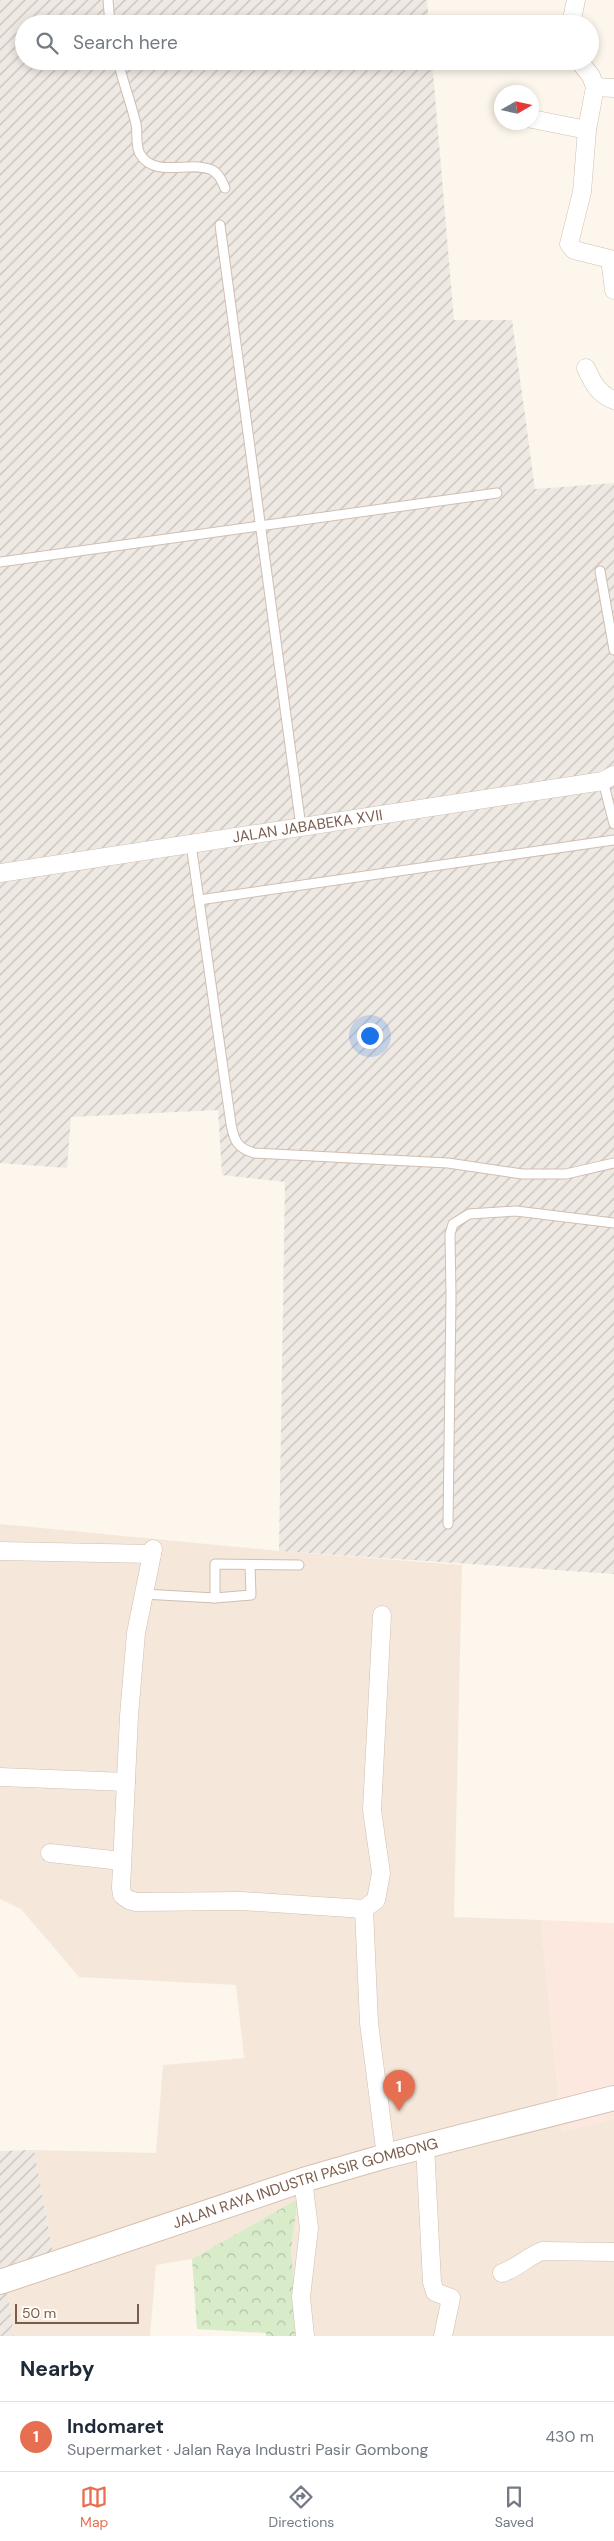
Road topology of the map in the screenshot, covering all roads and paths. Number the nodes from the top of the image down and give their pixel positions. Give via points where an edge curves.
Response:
1 (108, 0) edge
2 (576, 0) edge
3 (109, 15) edge
4 (573, 15) edge
5 (120, 70) edge
6 (586, 70) edge
7 (595, 87) junction
8 (614, 88) edge
9 (539, 120) edge
10 (587, 130) junction
11 (226, 188) dead end
12 (220, 225) dead end
13 (612, 260) edge
14 (614, 290) edge
15 (586, 368) dead end
16 (614, 400) edge
17 (497, 493) dead end
18 (260, 526) junction
19 (0, 562) edge
20 (600, 571) dead end
21 (614, 650) edge
22 (609, 778) edge
23 (614, 824) edge
24 (301, 828) junction
25 (614, 840) edge
26 (191, 844) junction
27 (0, 873) edge
28 (199, 900) junction
29 (614, 1162) edge
30 (614, 1223) edge
31 (448, 1524) dead end
32 (0, 1551) edge
33 (250, 1565) junction
34 (299, 1565) dead end
35 (143, 1594) junction
36 (215, 1598) junction
37 (382, 1615) dead end
38 (0, 1777) edge
39 (126, 1782) junction
40 (50, 1853) dead end
41 (121, 1861) junction
42 (364, 1909) junction
43 (614, 2098) edge
44 (424, 2146) junction
45 (386, 2156) junction
46 (303, 2180) junction
47 (614, 2252) edge
48 (502, 2273) dead end
49 (0, 2282) edge
50 (305, 2336) edge
51 (443, 2336) edge

1 - 3 lane
2 - 4 street
5 - 11 lane via 140,154 164,168 212,170
6 - 7 street
7 - 8 street
7 - 10 street
9 - 10 street
10 - 13 street via 585,174 569,244 574,250
12 - 18 lane
13 - 14 street
15 - 16 street via 602,396
17 - 18 lane
18 - 19 lane
18 - 24 lane
20 - 21 lane
22 - 23 lane
22 - 24 street, JALAN JABABEKA XVII
24 - 26 street, JALAN JABABEKA XVII
25 - 28 lane
26 - 27 street, JALAN JABABEKA XVII
26 - 28 lane
28 - 29 lane via 231,1124 242,1149 254,1153 448,1163 522,1174 566,1174
30 - 31 lane via 516,1211 469,1214 454,1224 450,1234
32 - 35 street via 152,1552
33 - 34 lane
33 - 36 lane via 251,1595
33 - 36 lane via 214,1564
35 - 36 lane
35 - 39 street via 136,1633
37 - 42 street via 372,1810 381,1872 376,1900
38 - 39 street
39 - 41 street
40 - 41 street
41 - 42 street via 122,1895 129,1900 241,1901
42 - 45 street via 369,2023
43 - 44 main road, JALAN RAYA INDUSTRI PASIR GOMBONG
44 - 45 main road, JALAN RAYA INDUSTRI PASIR GOMBONG
44 - 51 street via 432,2282 434,2292 451,2298
45 - 46 main road, JALAN RAYA INDUSTRI PASIR GOMBONG
46 - 49 main road, JALAN RAYA INDUSTRI PASIR GOMBONG
46 - 50 street via 309,2228 301,2298
47 - 48 street via 542,2251

